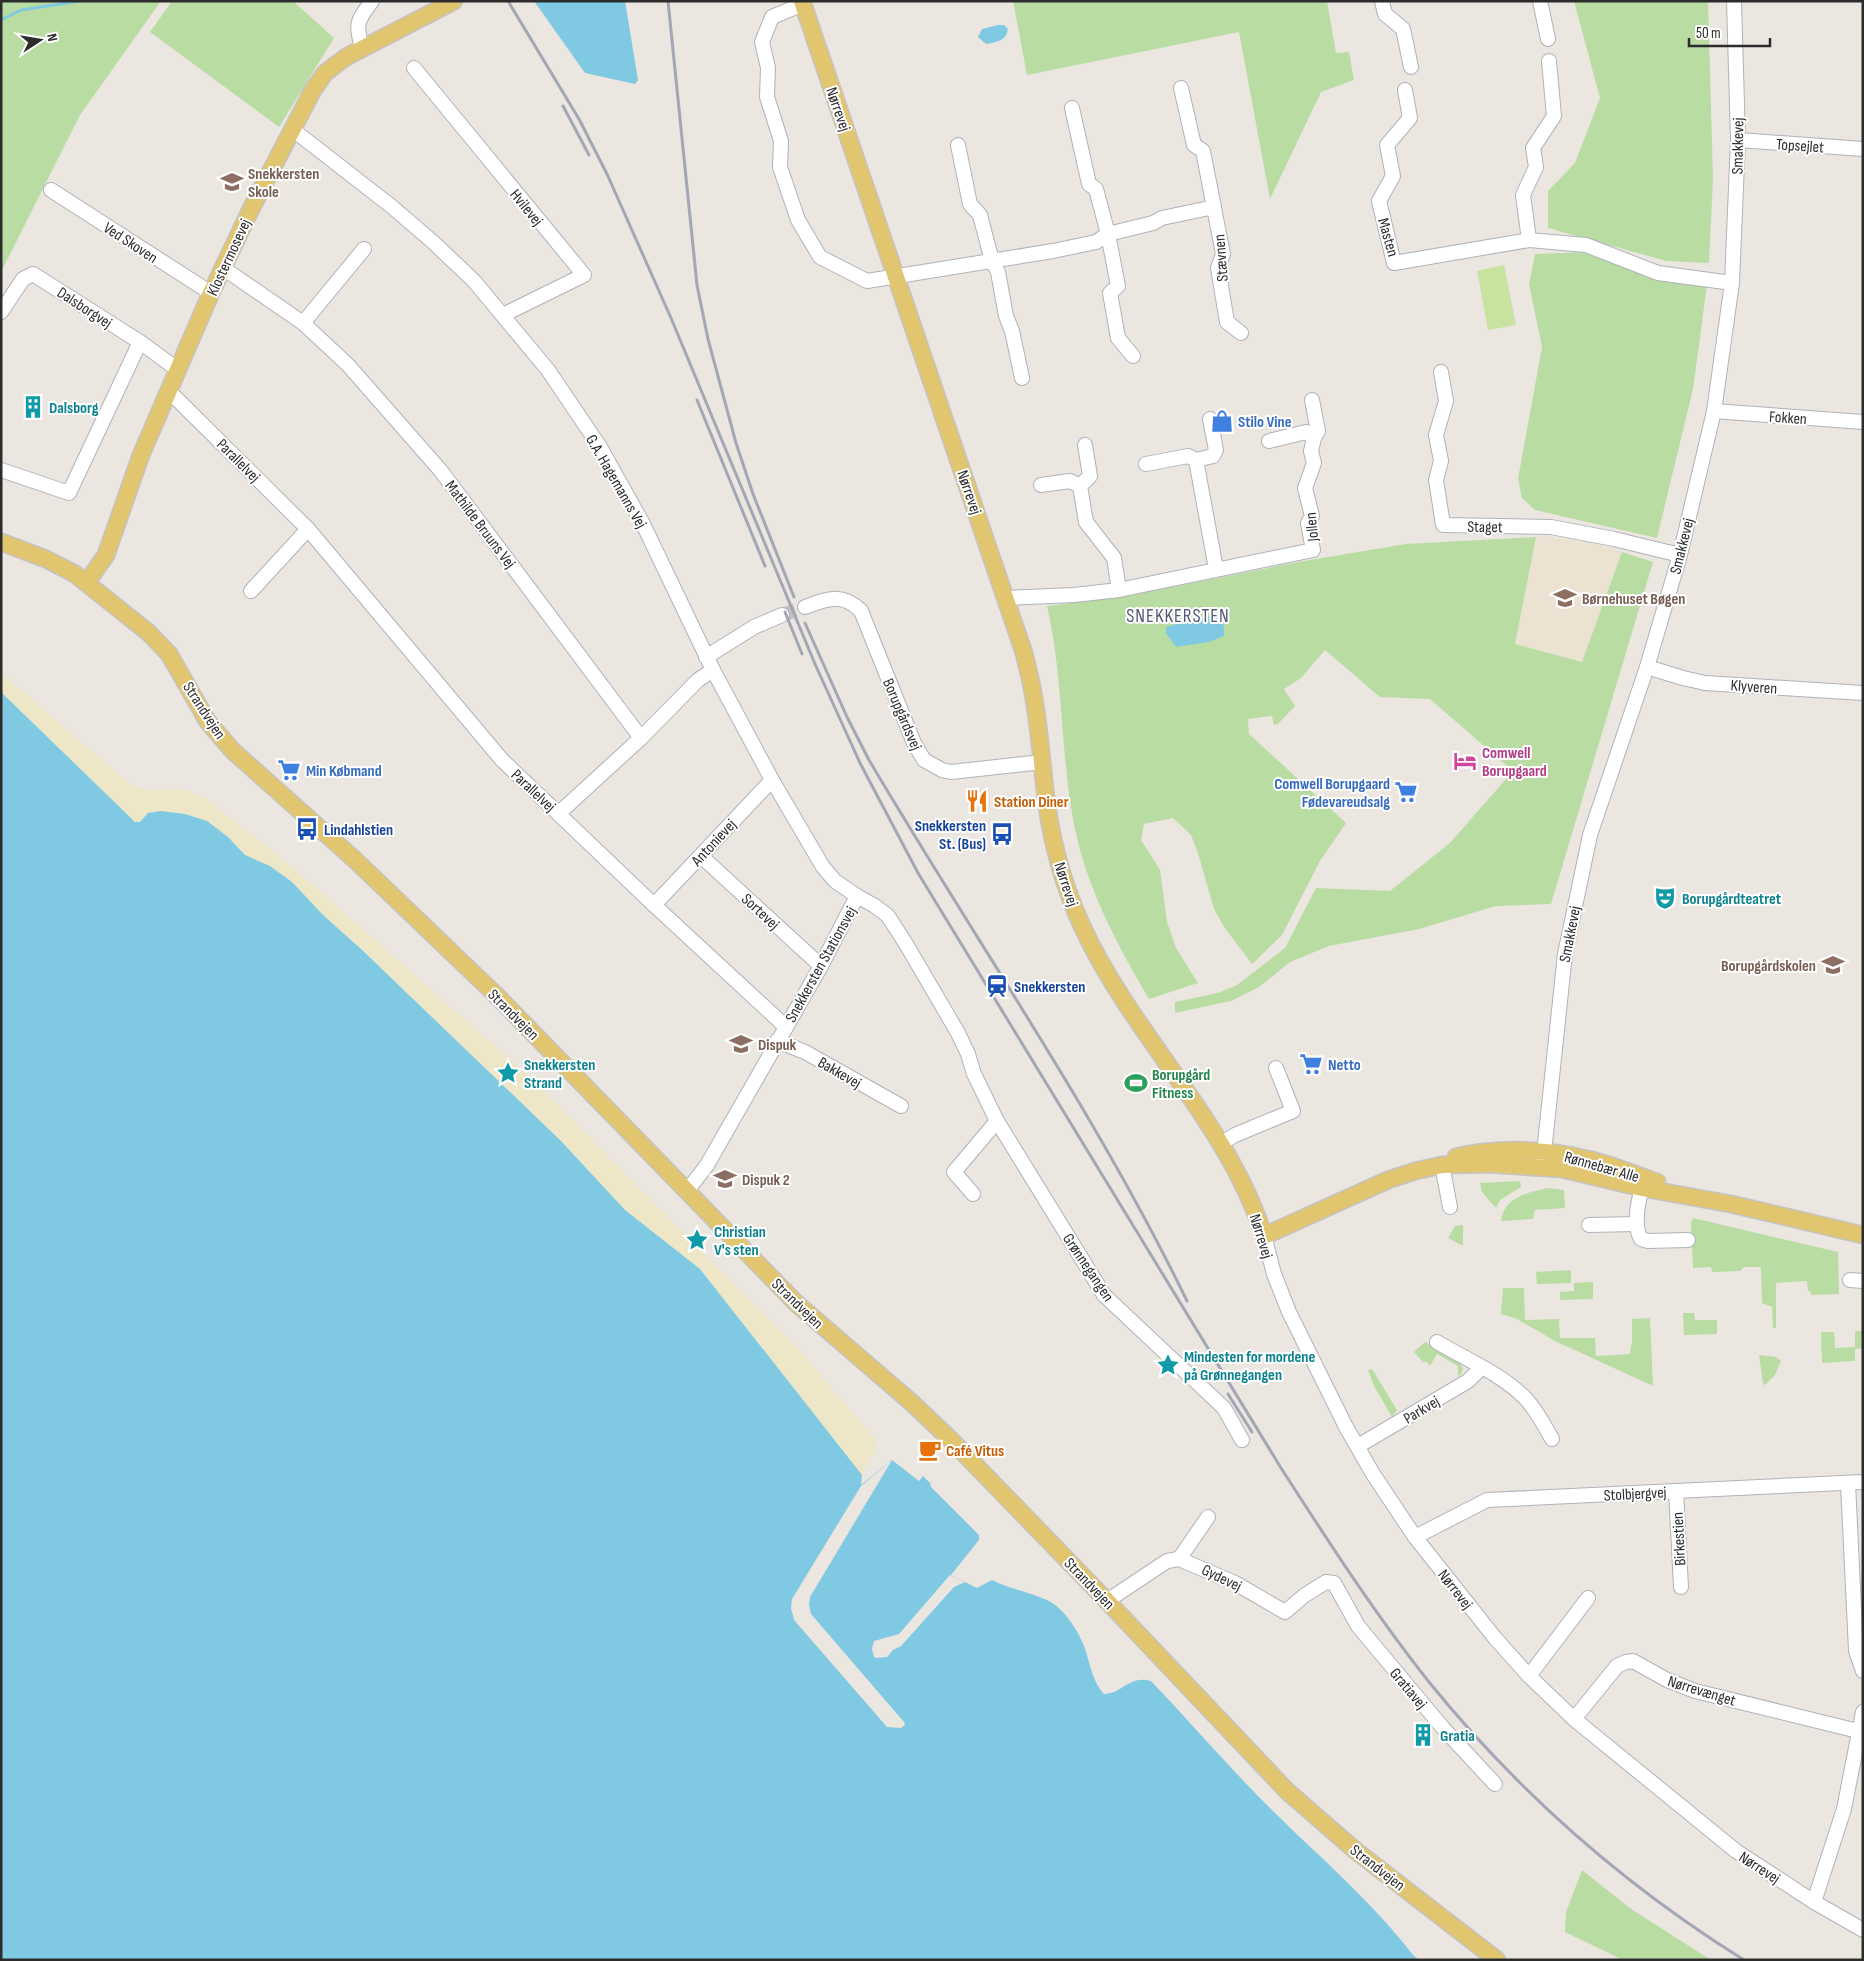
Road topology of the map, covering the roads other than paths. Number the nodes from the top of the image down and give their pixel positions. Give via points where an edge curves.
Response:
1 (372, 1) edge
2 (454, 1) edge
3 (1382, 1) edge
4 (1540, 1) edge
5 (1734, 1) edge
6 (803, 3) edge
7 (1548, 39) dead end
8 (362, 48) junction
9 (1549, 61) dead end
10 (1411, 67) dead end
11 (414, 68) dead end
12 (1180, 88) dead end
13 (1405, 90) dead end
14 (1072, 108) dead end
15 (292, 129) junction
16 (1738, 140) junction
17 (958, 145) dead end
18 (1863, 149) edge
19 (51, 190) dead end
20 (1214, 207) junction
21 (1108, 234) junction
22 (1529, 240) junction
23 (364, 249) dead end
24 (992, 261) junction
25 (224, 268) junction
26 (895, 277) junction
27 (1732, 283) junction
28 (211, 293) junction
29 (1, 312) edge
30 (503, 315) junction
31 (303, 323) junction
32 (1241, 333) dead end
33 (140, 342) junction
34 (1133, 356) dead end
35 (177, 369) junction
36 (1441, 372) dead end
37 (1022, 378) dead end
38 (167, 394) junction
39 (1312, 400) dead end
40 (1714, 411) junction
41 (1210, 418) dead end
42 (1863, 422) edge
43 (1314, 438) junction
44 (1269, 441) dead end
45 (1085, 445) dead end
46 (1196, 460) junction
47 (1146, 464) dead end
48 (1, 470) edge
49 (1041, 485) dead end
50 (1080, 486) junction
51 (308, 529) junction
52 (1, 542) edge
53 (1680, 555) junction
54 (1216, 569) junction
55 (87, 582) junction
56 (1119, 590) junction
57 (251, 591) dead end
58 (1005, 598) junction
59 (805, 607) tunnel mouth
60 (782, 615) tunnel mouth
61 (706, 657) junction
62 (1647, 667) junction
63 (712, 670) junction
64 (1863, 693) edge
65 (641, 738) junction
66 (1042, 762) junction
67 (772, 780) junction
68 (559, 813) junction
69 (701, 856) junction
70 (857, 896) junction
71 (654, 905) junction
72 (821, 966) junction
73 (786, 1027) junction
74 (777, 1041) junction
75 (1276, 1068) dead end
76 (974, 1074) joint
77 (901, 1106) dead end
78 (997, 1121) junction
79 (1220, 1144) junction
80 (1543, 1160) junction
81 (1442, 1165) junction
82 (1643, 1183) junction
83 (687, 1192) junction
84 (973, 1194) dead end
85 (1450, 1208) dead end
86 (1637, 1224) junction
87 (1589, 1225) dead end
88 (1863, 1235) edge
89 (1264, 1236) junction
90 (1688, 1240) dead end
91 (1437, 1342) dead end
92 (1481, 1368) junction
93 (1552, 1439) dead end
94 (1242, 1440) dead end
95 (1358, 1446) junction
96 (1863, 1482) edge
97 (1848, 1483) junction
98 (1676, 1491) junction
99 (1208, 1517) dead end
100 (1415, 1537) junction
101 (1179, 1559) junction
102 (1334, 1583) joint
103 (1681, 1587) dead end
104 (1588, 1598) dead end
105 (1107, 1601) junction
106 (1863, 1671) edge
107 (1529, 1676) junction
108 (1863, 1712) edge
109 (1574, 1719) junction
110 (1858, 1731) junction
111 (1495, 1784) dead end
112 (1814, 1902) junction
113 (1863, 1930) edge
114 (1497, 1960) edge

1 - 8 street via 359,20 357,31
2 - 8 main road, Klostermosevej
3 - 10 street via 1385,14 1403,29
4 - 7 street
5 - 16 street, Smakkevej
6 - 26 main road, Nørrevej
6 - 26 street via 772,17 762,42 768,68 767,97 781,141 780,168 798,220 820,257 868,281
8 - 15 main road, Klostermosevej via 325,73
9 - 22 street via 1554,116 1533,148 1536,167 1523,195
11 - 30 street, Hvilevej via 584,275
12 - 20 street, Stævnen via 1194,145 1203,151
13 - 22 street, Masten via 1410,118 1386,145 1393,176 1379,201 1394,263
14 - 21 street via 1089,184 1096,190
15 - 25 main road, Klostermosevej
15 - 30 street, G.A. Hagemanns Vej via 433,242 474,281
16 - 18 street, Topsejlet
16 - 27 street, Smakkevej
17 - 24 street via 970,204 980,215
19 - 28 street, Ved Skoven
20 - 21 street
20 - 32 street, Stævnen via 1223,254 1218,268 1228,322
21 - 24 street via 1096,242
21 - 34 street via 1118,286 1110,293 1118,338
22 - 27 street, Masten via 1586,245 1658,273
23 - 31 street
24 - 26 street
24 - 37 street via 998,272
25 - 28 main road, Klostermosevej
25 - 31 street, Mathilde Bruuns Vej
26 - 58 main road, Nørrevej
27 - 40 street, Smakkevej
28 - 35 main road, Klostermosevej
29 - 33 street, Dalsborgvej via 23,279 34,274
30 - 61 street, G.A. Hagemanns Vej via 548,370 600,447 643,524
31 - 65 street, Mathilde Bruuns Vej via 348,365 441,471
33 - 35 street, Dalsborgvej
33 - 48 street via 68,494
35 - 38 main road, Klostermosevej
36 - 53 street, Staget via 1446,401 1436,434 1441,461 1436,480 1443,525 1551,527
38 - 51 street, Parallelvej via 175,397
38 - 55 main road, Klostermosevej via 138,463 106,554
39 - 43 street, Jollen via 1318,431
40 - 42 street, Fokken
40 - 53 street, Smakkevej
41 - 46 street via 1216,450 1213,456
43 - 44 street via 1306,432
43 - 54 street, Jollen via 1311,451 1314,463 1305,488 1312,516 1308,523 1313,550
45 - 50 street via 1090,476
46 - 47 street via 1188,456
46 - 54 street
49 - 50 street via 1070,481
50 - 56 street via 1086,522 1114,558
51 - 57 street
51 - 68 street, Parallelvej via 502,760
52 - 55 main road, Strandvejen via 55,563
53 - 62 street, Smakkevej
54 - 56 street, Jollen
55 - 83 main road, Strandvejen via 164,647 208,722 233,751 354,859 496,995
56 - 58 street, Jollen via 1074,596
58 - 66 main road, Nørrevej via 1024,653 1033,692
59 - 66 street, Borupgårdsvej via 840,598 861,611 907,728 924,760 951,772
60 - 61 street via 754,627
61 - 63 street, G.A. Hagemanns Vej
62 - 64 street, Klyveren via 1705,683
62 - 80 street, Smakkevej via 1590,835 1573,913 1563,970
63 - 65 street
63 - 67 street, G.A. Hagemanns Vej
65 - 68 street
66 - 79 main road, Nørrevej via 1056,848 1082,926 1097,956
67 - 69 street, Antonievej
67 - 70 street, G.A. Hagemanns Vej via 823,867 835,881
68 - 71 street, Parallelvej
69 - 71 street, Antonievej
69 - 72 street, Sortevej
70 - 72 street, Snekkersten Stationsvej
70 - 76 street, Snekkersten Stationsvej via 888,916 958,1033
71 - 73 street, Parallelvej
72 - 73 street, Snekkersten Stationsvej
73 - 74 street, Snekkersten Stationsvej
74 - 77 street, Bakkevej via 805,1052
74 - 83 street, Snekkersten Stationsvej via 707,1165
75 - 79 street via 1293,1111
76 - 78 street, Grønnegangen
78 - 84 street via 954,1172
78 - 94 street, Grønnegangen via 1104,1295 1224,1408
79 - 89 main road, Nørrevej via 1238,1174
80 - 81 main road, Rønnebær Alle via 1524,1151 1477,1153 1457,1156
80 - 82 main road, Rønnebær Alle via 1562,1170
81 - 85 street
81 - 89 main road, Rønnebær Alle via 1388,1180
82 - 86 street
82 - 88 main road, Rønnebær Alle
83 - 105 main road, Strandvejen via 796,1303 950,1439
86 - 87 street
86 - 90 street via 1641,1239
89 - 95 street, Nørrevej via 1289,1312
91 - 92 street
92 - 93 street via 1508,1384 1526,1400
92 - 95 street, Parkvej via 1468,1381
95 - 100 street, Nørrevej
96 - 97 street, Stolbjergvej
97 - 98 street, Stolbjergvej
97 - 106 street via 1856,1651
98 - 100 street, Stolbjergvej via 1488,1500
98 - 103 street, Birkestien
99 - 101 street
100 - 107 street, Nørrevej
101 - 102 street, Gydevej via 1236,1583 1285,1612 1326,1582
101 - 105 street via 1167,1561
102 - 111 street, Gratiavej via 1358,1626 1443,1728
104 - 107 street
105 - 114 main road, Strandvejen via 1287,1791 1356,1851
107 - 109 street, Nørrevej
108 - 110 street
109 - 110 street, Nørrevænget via 1617,1666 1633,1662 1695,1691
109 - 112 street, Nørrevej via 1736,1851
110 - 112 street via 1844,1808
112 - 113 street, Nørrevej

